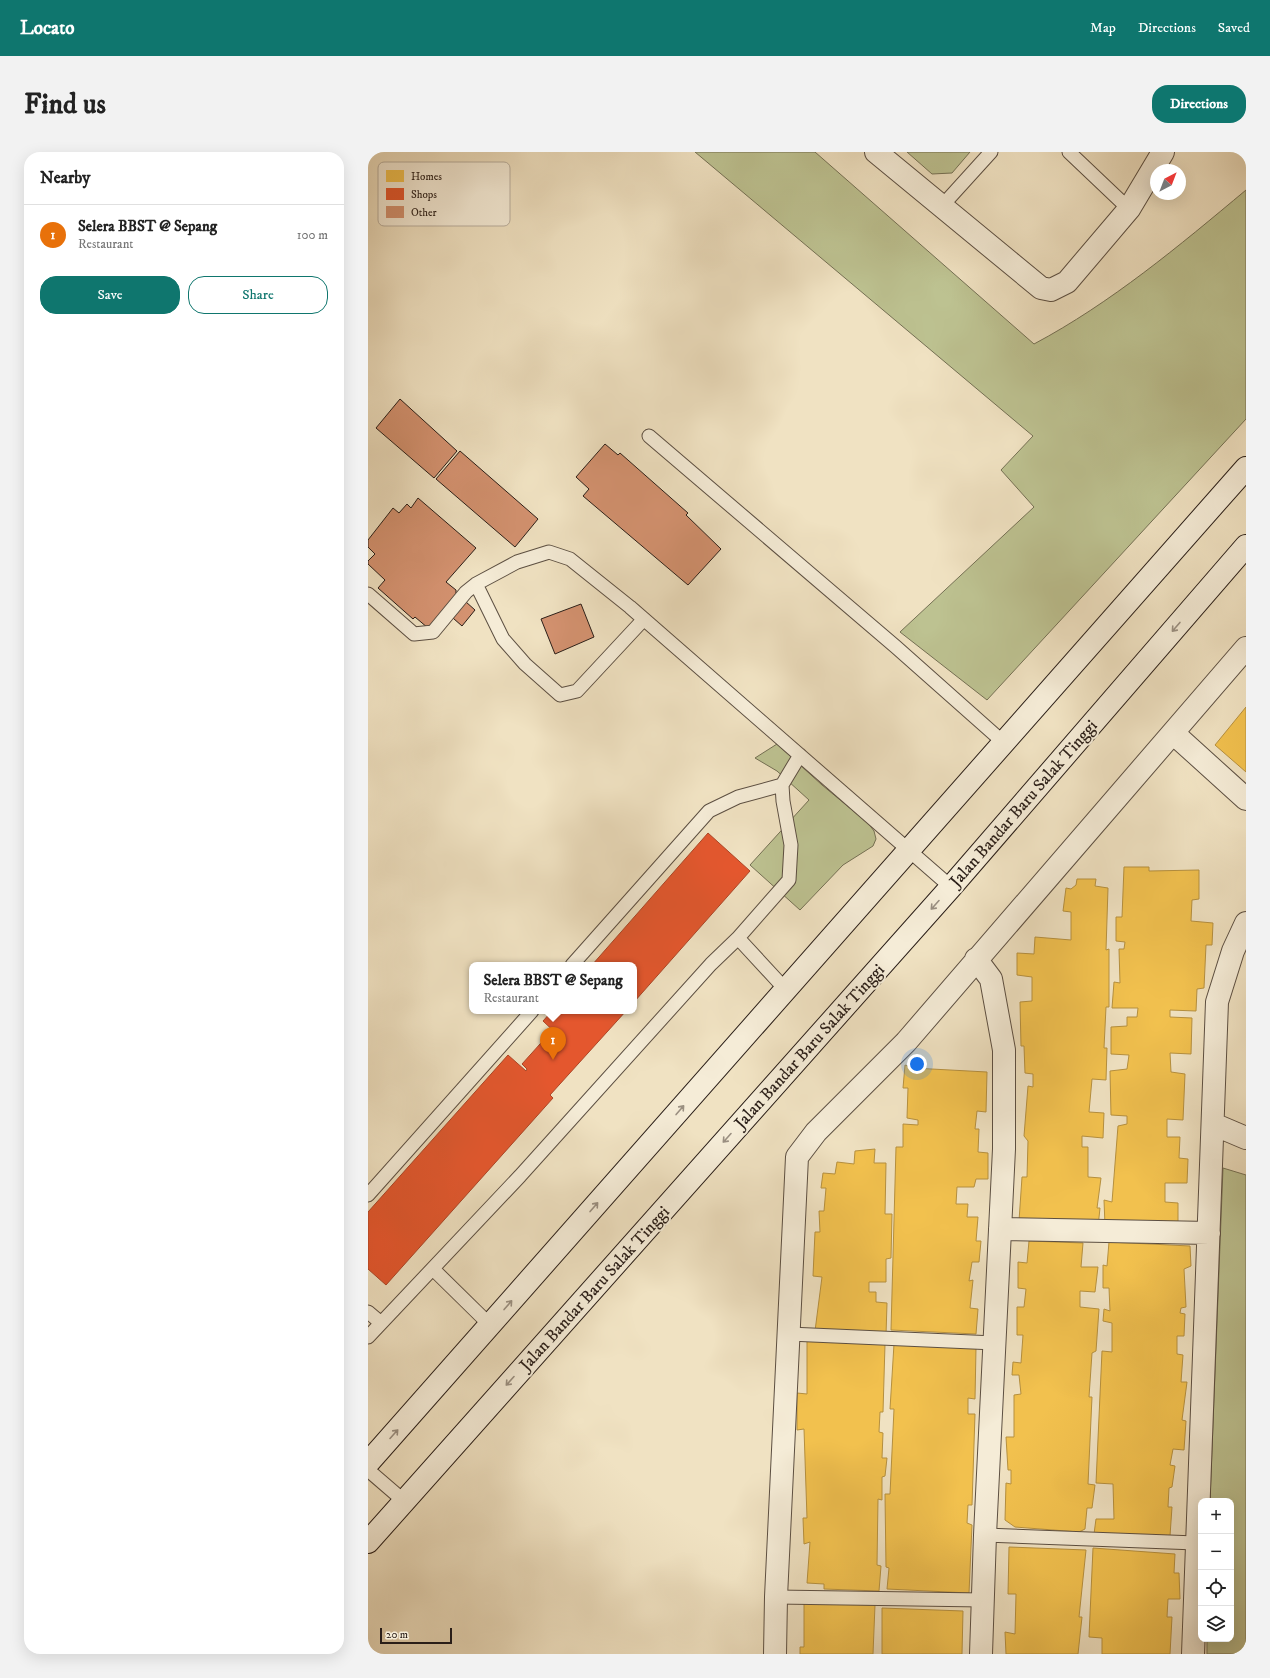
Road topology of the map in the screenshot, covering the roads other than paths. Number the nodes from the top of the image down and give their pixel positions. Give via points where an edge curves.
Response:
1 (876, 152) edge
2 (991, 152) edge
3 (1069, 152) edge
4 (1163, 152) edge
5 (942, 206) junction
6 (1129, 209) junction
7 (650, 436) dead end
8 (1246, 468) edge
9 (1246, 546) edge
10 (1246, 568) edge
11 (476, 584) junction
12 (368, 594) edge
13 (1201, 597) junction
14 (644, 619) junction
15 (1246, 648) edge
16 (1173, 734) junction
17 (1003, 742) junction
18 (800, 755) junction
19 (782, 785) junction
20 (1246, 799) edge
21 (909, 850) junction
22 (951, 887) junction
23 (1246, 922) edge
24 (738, 938) junction
25 (976, 959) junction
26 (575, 962) edge
27 (786, 990) junction
28 (529, 1014) edge
29 (1213, 1124) junction
30 (1246, 1138) edge
31 (368, 1195) edge
32 (1000, 1229) junction
33 (1209, 1233) junction
34 (433, 1269) junction
35 (368, 1312) edge
36 (381, 1323) junction
37 (490, 1325) junction
38 (789, 1334) junction
39 (368, 1337) edge
40 (995, 1343) junction
41 (368, 1463) edge
42 (368, 1470) edge
43 (404, 1501) junction
44 (985, 1535) junction
45 (368, 1542) edge
46 (1196, 1543) junction
47 (776, 1597) junction
48 (983, 1600) junction
49 (775, 1654) edge
50 (981, 1654) edge
51 (1193, 1654) edge

1 - 5 street
2 - 5 lane
3 - 6 lane
4 - 6 street
5 - 6 street via 1041,288 1051,290 1067,282
7 - 17 lane
8 - 17 street
9 - 13 street, Jalan Bandar Baru Salak Tinggi
10 - 13 street
11 - 12 lane via 466,592 433,632 414,634
11 - 14 lane via 517,562 549,552 570,559
11 - 14 lane via 504,639 525,664 560,695 577,691
13 -> 22 street, Jalan Bandar Baru Salak Tinggi
14 - 18 lane
15 - 16 street
16 - 20 street
16 - 25 street
17 - 21 street
18 - 19 lane
18 - 21 lane
19 - 24 lane via 791,845 789,880
19 - 26 lane via 738,798 709,811
21 - 22 lane
21 - 27 street
22 -> 43 street, Jalan Bandar Baru Salak Tinggi
23 - 29 street via 1233,951 1217,1002
24 - 27 lane
24 - 34 lane via 711,964
25 - 32 street via 991,979 1004,1050 1004,1149
25 - 38 street via 906,1042 816,1132 797,1157
37 -> 27 street
28 - 31 lane
29 - 30 street
29 - 33 street
32 - 33 street
32 - 40 street
33 - 46 street
34 - 36 lane
34 - 37 lane
35 - 36 lane
36 - 39 lane
41 -> 37 street
38 - 40 lane
38 - 47 street
40 - 44 street
42 - 43 lane
43 - 45 street, Jalan Bandar Baru Salak Tinggi
44 - 46 lane
44 - 48 street
46 - 51 street
47 - 48 lane
47 - 49 street
48 - 50 street

